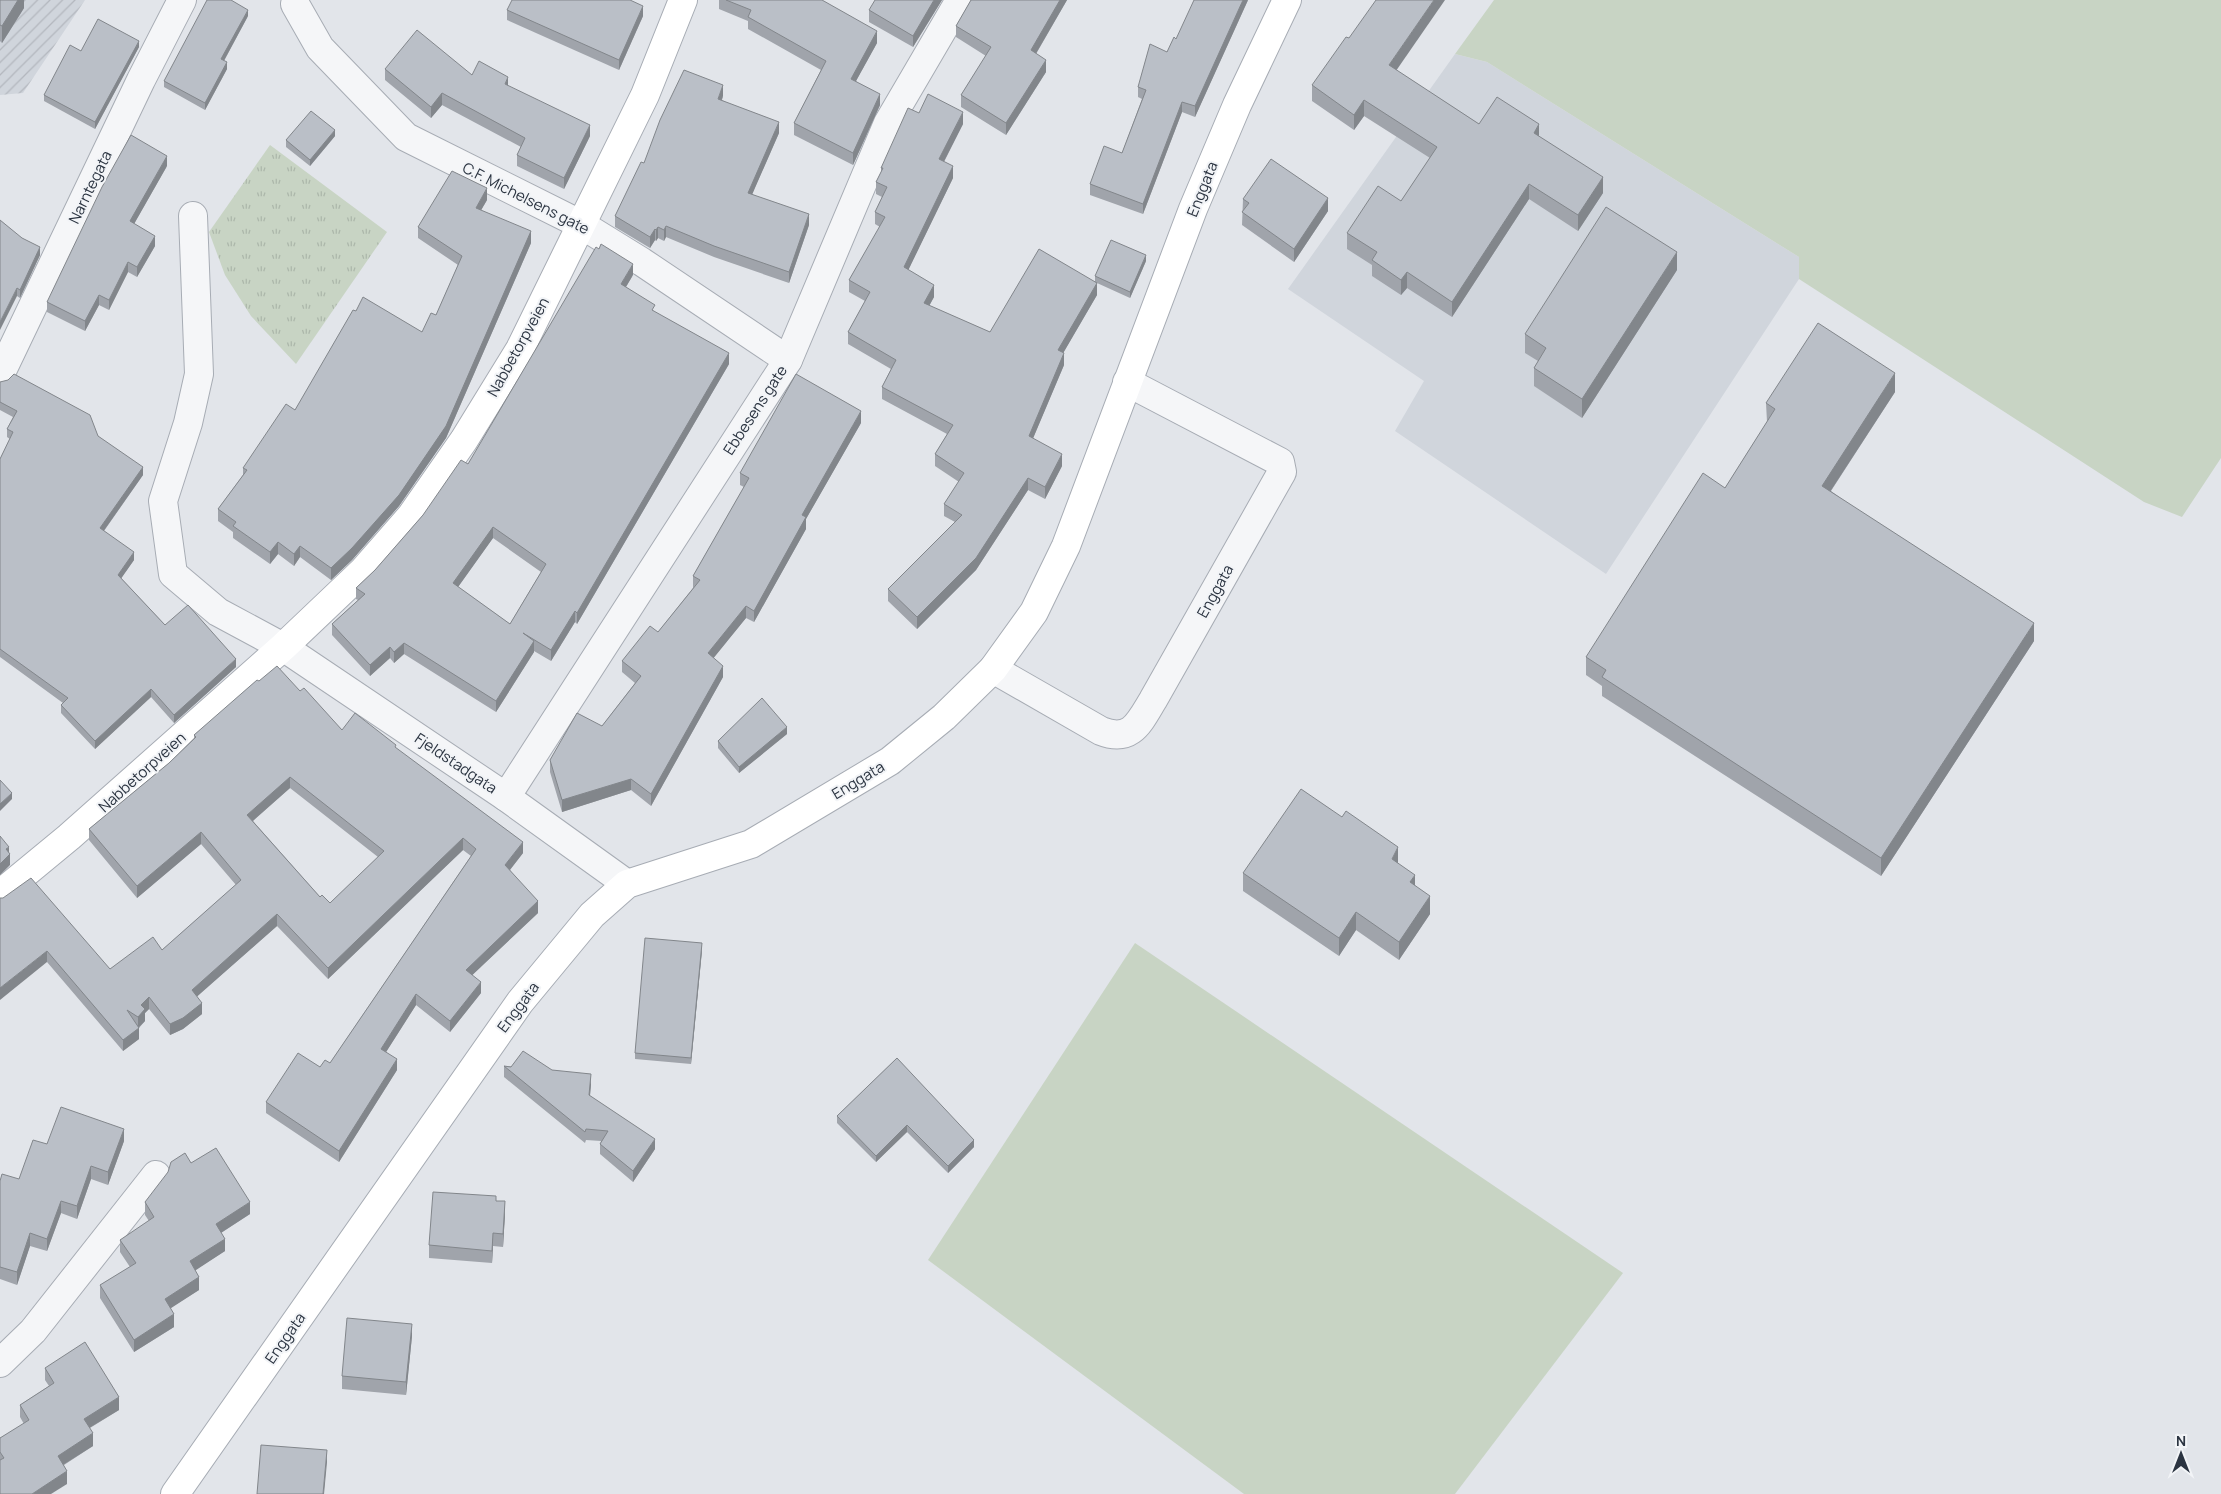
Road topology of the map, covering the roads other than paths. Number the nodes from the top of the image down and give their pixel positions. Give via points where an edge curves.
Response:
1 (182, 0) edge
2 (683, 0) edge
3 (960, 0) edge
4 (1287, 0) edge
5 (295, 1) edge
6 (193, 216) dead end
7 (582, 225) junction
8 (788, 360) junction
9 (0, 375) edge
10 (1127, 382) junction
11 (282, 647) junction
12 (993, 669) junction
13 (506, 797) junction
14 (627, 884) junction
15 (0, 894) edge
16 (156, 1175) dead end
17 (0, 1363) edge
18 (175, 1494) edge

1 - 9 street, Narntegata
2 - 7 street, Nabbetorpveien via 645,95
3 - 8 street, Ebbesens gate via 888,123
4 - 10 street, Enggata via 1204,183
5 - 7 street, C.F. Michelsens gate via 320,48 406,137
6 - 11 street via 199,374 188,423 163,500 173,574 218,612
7 - 8 street, C.F. Michelsens gate
7 - 11 street, Nabbetorpveien via 520,349 464,440 411,516 363,571
8 - 13 street, Ebbesens gate
10 - 12 street, Enggata via 1066,546 1034,612
10 - 12 street, Enggata via 1280,462 1282,472 1141,721 1128,733 1111,735
11 - 13 street, Fjeldstadgata
11 - 15 street, Nabbetorpveien via 69,837
12 - 14 street, Enggata via 944,717 890,761 752,844
13 - 14 street, Fjeldstadgata
14 - 18 street, Enggata via 592,915 520,1002
16 - 17 street via 33,1331

